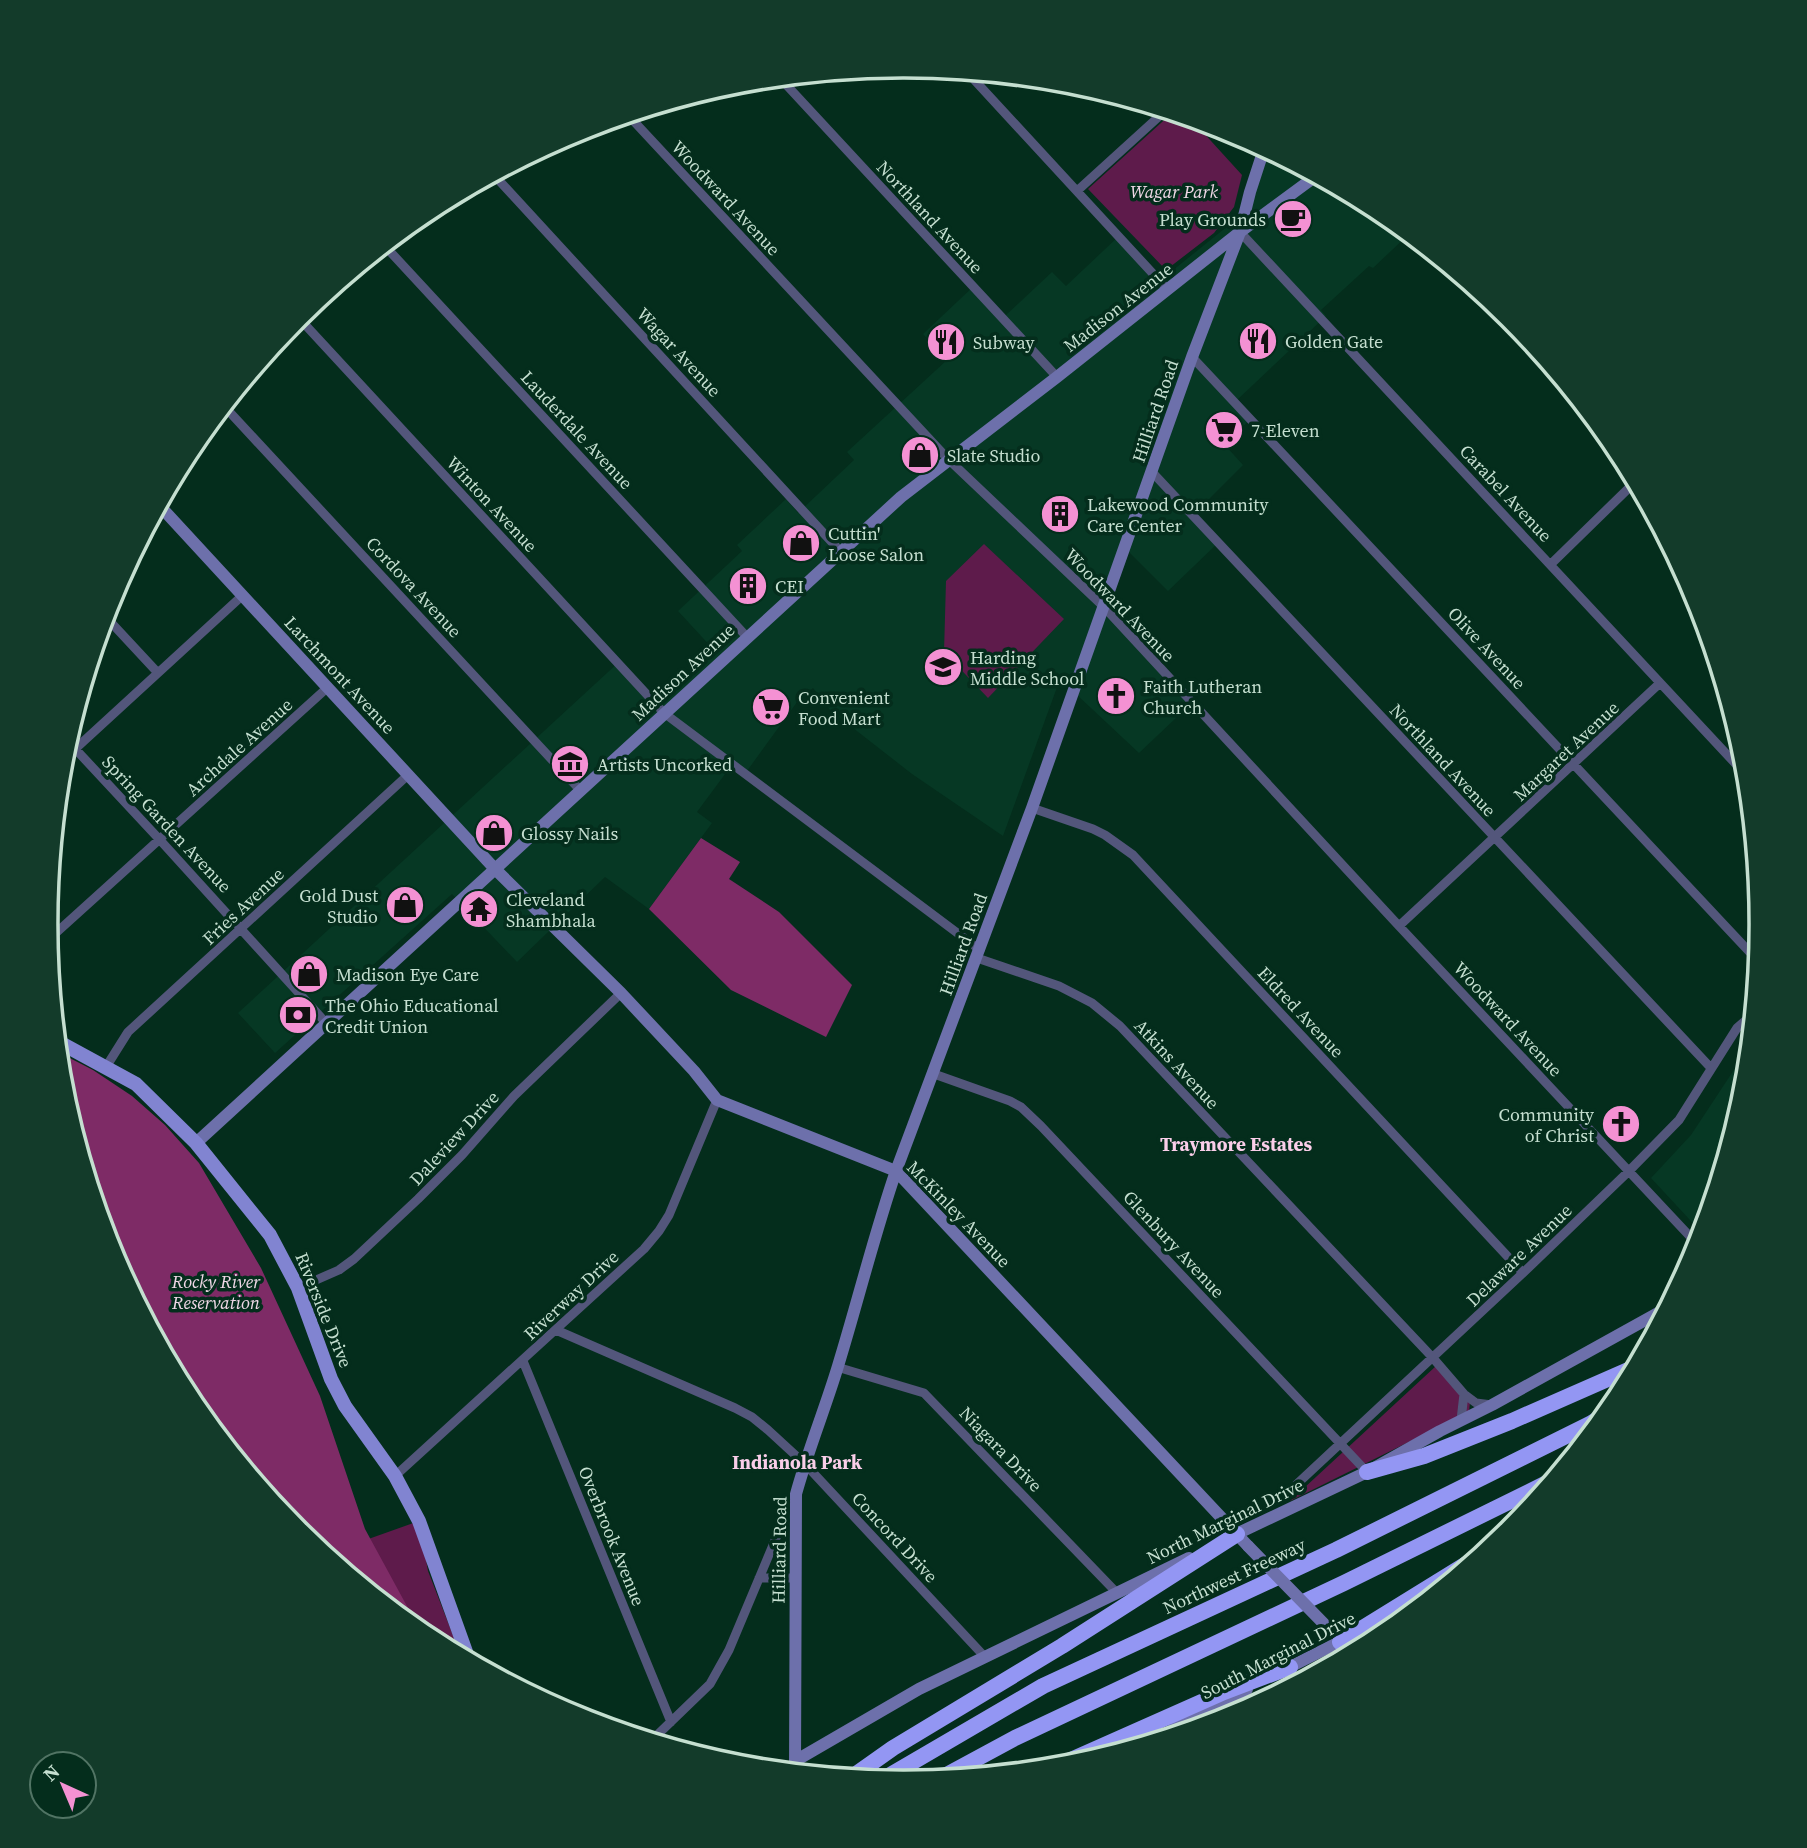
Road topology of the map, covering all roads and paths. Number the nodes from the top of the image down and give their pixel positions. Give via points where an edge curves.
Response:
1 (976, 82) edge
2 (787, 86) edge
3 (1158, 118) edge
4 (635, 122) edge
5 (1261, 158) edge
6 (500, 181) edge
7 (1308, 182) edge
8 (1077, 191) junction
9 (1240, 232) junction
10 (390, 252) edge
11 (1168, 290) junction
12 (306, 325) edge
13 (1192, 357) junction
14 (1057, 377) junction
15 (230, 413) edge
16 (948, 459) junction
17 (1152, 472) junction
18 (1628, 488) edge
19 (165, 512) edge
20 (840, 551) junction
21 (1550, 564) junction
22 (243, 595) junction
23 (1104, 607) junction
24 (113, 625) edge
25 (747, 637) junction
26 (158, 673) junction
27 (1661, 683) junction
28 (327, 688) junction
29 (664, 713) junction
30 (77, 746) edge
31 (76, 749) edge
32 (1733, 761) edge
33 (1574, 765) junction
34 (408, 775) junction
35 (580, 790) junction
36 (1032, 808) junction
37 (1495, 838) junction
38 (160, 840) junction
39 (495, 869) junction
40 (1399, 926) junction
41 (242, 929) junction
42 (58, 931) edge
43 (1748, 950) edge
44 (978, 954) junction
45 (621, 993) junction
46 (1743, 1023) edge
47 (327, 1024) junction
48 (67, 1046) edge
49 (106, 1066) junction
50 (1711, 1068) junction
51 (934, 1074) junction
52 (717, 1100) junction
53 (196, 1143) junction
54 (897, 1171) junction
55 (1629, 1171) junction
56 (1689, 1236) edge
57 (1523, 1273) junction
58 (298, 1288) junction
59 (1652, 1316) edge
60 (556, 1330) junction
61 (1433, 1358) junction
62 (523, 1361) junction
63 (838, 1367) junction
64 (1619, 1374) edge
65 (1464, 1394) junction
66 (1492, 1405) junction
67 (1461, 1420) junction
68 (1582, 1428) edge
69 (1340, 1443) junction
70 (805, 1464) junction
71 (1367, 1472) junction
72 (395, 1476) junction
73 (1531, 1491) edge
74 (1283, 1497) dead end
75 (781, 1526) dead end
76 (1242, 1540) junction
77 (759, 1578) junction
78 (796, 1578) junction
79 (1117, 1593) junction
80 (464, 1645) edge
81 (1344, 1645) edge
82 (1333, 1652) edge
83 (985, 1656) junction
84 (1290, 1667) junction
85 (1199, 1716) edge
86 (671, 1722) junction
87 (659, 1733) edge
88 (1105, 1745) edge
89 (795, 1763) edge
90 (799, 1764) edge
91 (960, 1768) edge
92 (864, 1769) edge
93 (900, 1770) edge

1 - 8 street
2 - 14 street, Northland Avenue
3 - 8 street
4 - 16 street, Woodward Avenue
5 - 9 main road, Hilliard Road
6 - 20 street, Wagar Avenue
7 - 9 main road, Madison Avenue
8 - 11 street
9 - 11 main road, Madison Avenue
9 - 13 main road, Hilliard Road
9 - 21 street, Carabel Avenue
10 - 25 street, Lauderdale Avenue
11 - 14 main road, Madison Avenue
12 - 29 street, Winton Avenue
13 - 17 main road, Hilliard Road
13 - 33 street, Olive Avenue
14 - 16 main road, Madison Avenue
15 - 35 street, Cordova Avenue
16 - 20 main road, Madison Avenue
16 - 23 street, Woodward Avenue
17 - 23 main road, Hilliard Road
17 - 37 street, Northland Avenue
18 - 21 street
19 - 22 main road, Larchmont Avenue
20 - 25 main road, Madison Avenue
21 - 27 street, Carabel Avenue
22 - 26 street
22 - 28 main road, Larchmont Avenue
23 - 36 main road, Hilliard Road
23 - 40 street, Woodward Avenue
24 - 26 street
25 - 29 main road, Madison Avenue
26 - 30 street
27 - 32 street, Carabel Avenue
27 - 33 street, Margaret Avenue
28 - 34 main road, Larchmont Avenue
28 - 38 street, Archdale Avenue
29 - 35 main road, Madison Avenue
29 - 44 street, Atkins Avenue
31 - 38 street, Spring Garden Avenue
33 - 37 street, Margaret Avenue
33 - 43 street, Olive Avenue
34 - 39 main road, Larchmont Avenue
34 - 41 street, Fries Avenue
35 - 39 main road, Madison Avenue
36 - 44 main road, Hilliard Road
36 - 57 street, Eldred Avenue via 1093,828 1133,855
37 - 40 street, Margaret Avenue
37 - 50 street, Northland Avenue
38 - 41 street, Spring Garden Avenue
38 - 42 street, Archdale Avenue
39 - 45 main road
39 - 47 main road, Madison Avenue
40 - 55 street, Woodward Avenue
41 - 47 street, Spring Garden Avenue
41 - 49 street, Fries Avenue via 128,1032
44 - 51 main road, Hilliard Road
44 - 61 street, Atkins Avenue via 1059,986 1092,1003 1120,1026
45 - 52 main road
45 - 58 street, Daleview Drive via 354,1259
46 - 50 street, Delaware Avenue
47 - 53 main road, Madison Avenue
48 - 49 main road, Riverside Drive
49 - 53 main road, Riverside Drive via 136,1084
50 - 55 street, Delaware Avenue via 1679,1120
51 - 54 main road, Hilliard Road
51 - 69 street, Glenbury Avenue via 1021,1107
52 - 54 main road, McKinley Avenue
52 - 60 street, Riverway Drive via 659,1231
53 - 58 main road, Riverside Drive via 270,1235
54 - 63 main road, Hilliard Road
54 - 76 main road, McKinley Avenue
55 - 56 street, Woodward Avenue
55 - 57 street, Delaware Avenue
57 - 61 street, Delaware Avenue
58 - 72 main road, Riverside Drive via 331,1379
59 - 66 main road, North Marginal Drive
60 - 62 street, Riverway Drive
60 - 70 street, Concord Drive via 752,1417
61 - 65 street, Atkins Avenue
61 - 69 street, Delaware Avenue
62 - 72 street, Riverway Drive
62 - 86 street, Overbrook Avenue
63 - 70 main road, Hilliard Road
63 - 79 street, Niagara Drive via 924,1393
64 - 71 highway via 1449,1446
65 - 66 street, Atkins Avenue via 1476,1403
65 - 67 street
66 - 67 main road, North Marginal Drive
67 - 71 main road, North Marginal Drive
68 - 93 highway, Northwest Freeway via 1336,1550 1043,1686
69 - 71 street, Glenbury Avenue
69 - 74 street, Delaware Avenue
70 - 78 main road, Hilliard Road via 796,1494
70 - 83 street, Concord Drive
71 - 76 main road, North Marginal Drive
72 - 80 main road, Riverside Drive via 419,1521
73 - 91 highway
75 - 77 street
76 - 79 main road, North Marginal Drive
76 - 81 main road, McKinley Avenue, bridge
76 - 92 highway
77 - 78 street
77 - 86 street via 710,1684
78 - 89 main road, Hilliard Road
79 - 83 main road, North Marginal Drive
82 - 84 main road, South Marginal Drive
83 - 90 main road, North Marginal Drive via 919,1689
84 - 85 main road, South Marginal Drive
84 - 88 highway
86 - 87 street

